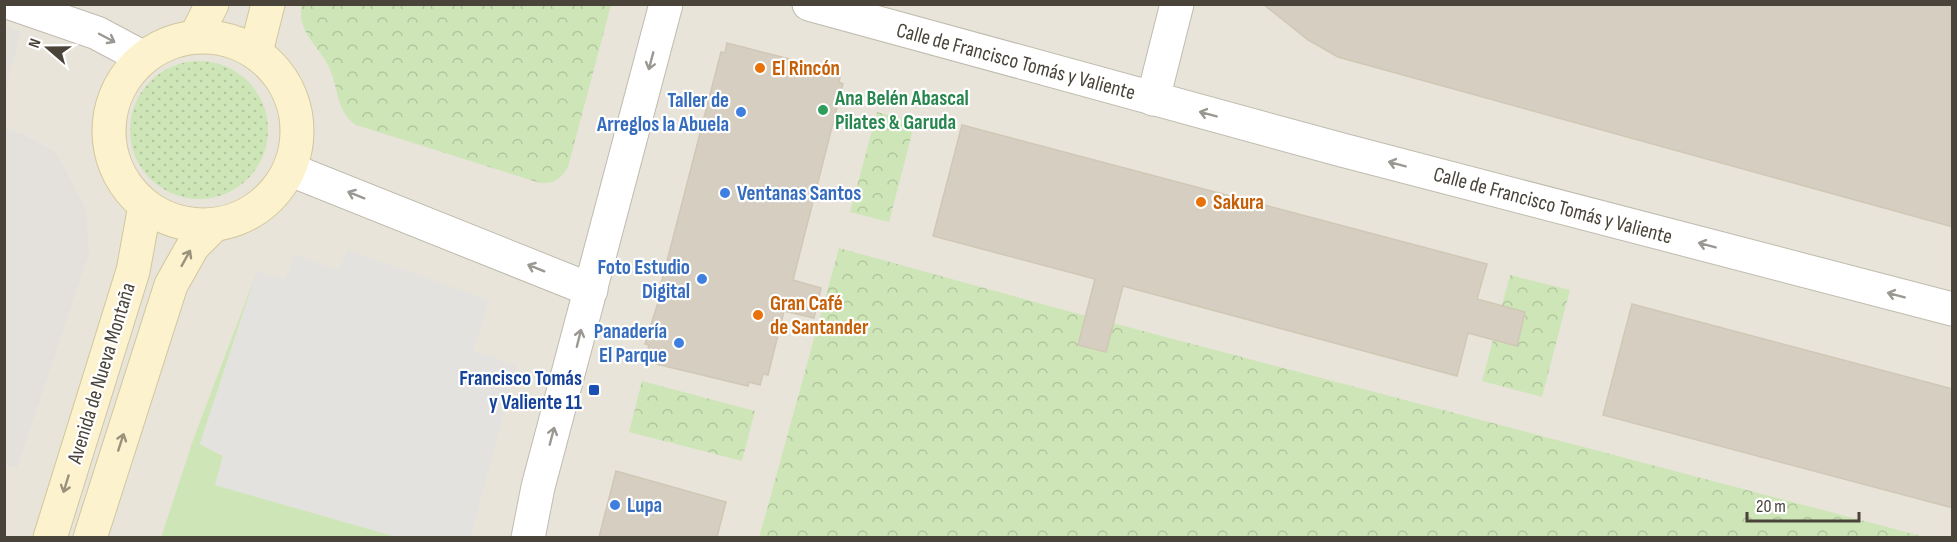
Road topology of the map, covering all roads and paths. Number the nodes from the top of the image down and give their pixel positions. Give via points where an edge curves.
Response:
1 (13, 4) edge
2 (212, 4) edge
3 (268, 4) edge
4 (666, 4) edge
5 (809, 4) edge
6 (1177, 4) edge
7 (196, 36) junction
8 (256, 52) junction
9 (142, 57) junction
10 (1153, 99) junction
11 (291, 170) junction
12 (145, 206) junction
13 (214, 225) junction
14 (591, 290) junction
15 (1953, 309) edge
16 (50, 537) edge
17 (90, 537) edge
18 (528, 537) edge

1 -> 9 street via 97,33
2 - 7 main road
3 - 8 main road
4 -> 14 street
5 - 10 street, Calle de Francisco Tomás y Valiente
6 - 10 street, Calle de Francisco Tomás y Valiente
7 - 8 main road via 225,39
7 - 9 main road
8 - 11 main road via 273,67 287,88 297,119
9 - 12 main road via 120,83 110,114 108,137 114,165 128,189
15 -> 10 street, Calle de Francisco Tomás y Valiente
11 - 13 main road via 256,209
14 -> 11 street
12 - 13 main road via 177,221
12 -> 16 main road, Avenida de Nueva Montaña via 134,271
17 -> 13 main road, Avenida de Nueva Montaña via 171,285 193,246
18 -> 14 street

